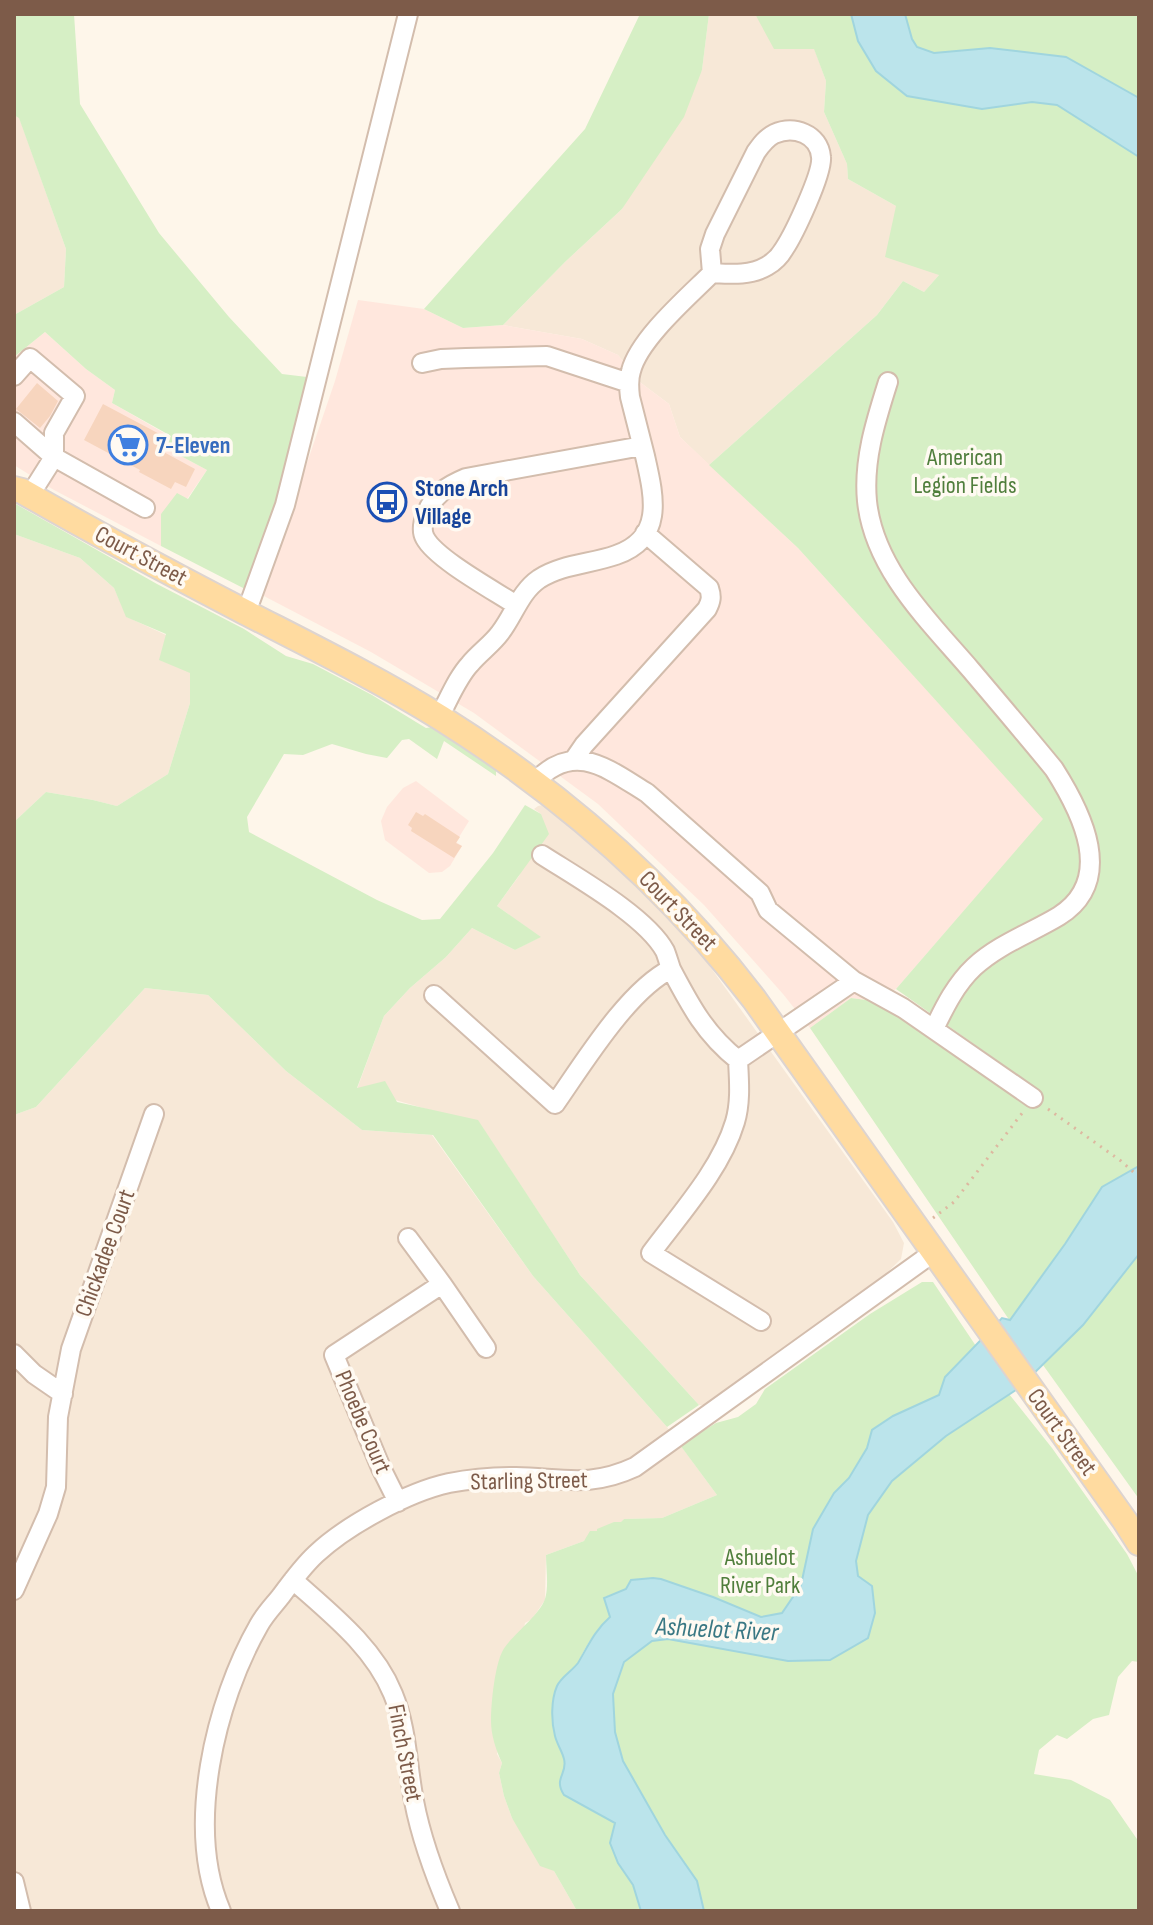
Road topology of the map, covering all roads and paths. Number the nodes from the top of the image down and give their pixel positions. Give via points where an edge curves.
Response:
1 (408, 14) edge
2 (712, 273) junction
3 (422, 363) dead end
4 (14, 376) edge
5 (888, 382) dead end
6 (629, 383) junction
7 (14, 422) edge
8 (642, 446) junction
9 (54, 457) junction
10 (20, 489) edge
11 (145, 508) dead end
12 (645, 533) junction
13 (516, 605) junction
14 (246, 613) junction
15 (439, 717) junction
16 (573, 761) junction
17 (535, 782) junction
18 (542, 855) dead end
19 (671, 969) junction
20 (854, 981) junction
21 (434, 995) dead end
22 (934, 1029) junction
23 (778, 1031) junction
24 (738, 1060) junction
25 (1033, 1098) junction
26 (154, 1114) dead end
27 (1139, 1177) edge
28 (933, 1218) dead end
29 (408, 1238) dead end
30 (934, 1252) junction
31 (442, 1284) junction
32 (761, 1321) dead end
33 (486, 1348) dead end
34 (14, 1354) edge
35 (63, 1394) junction
36 (398, 1502) junction
37 (1139, 1543) edge
38 (293, 1580) junction
39 (14, 1590) edge
40 (14, 1882) edge
41 (21, 1911) edge
42 (221, 1911) edge
43 (450, 1911) edge

1 - 14 street via 285,505
2 - 2 street via 740,274 765,267 785,248 821,165 817,142 809,135 774,134 756,152 715,234
2 - 6 street via 652,336 631,369
3 - 6 street via 547,356
4 - 9 street via 30,358 75,396 54,433
5 - 22 street via 867,475 867,501 879,549 911,599 1054,769 1072,796 1089,850 1088,883 1081,896 976,966 955,989
6 - 8 street
7 - 9 street
8 - 12 street via 654,509
8 - 13 street via 466,478 437,494 423,522 423,535 445,559
9 - 10 street
9 - 11 street
10 - 14 main road, Court Street
12 - 13 street via 616,555 539,579
12 - 16 street via 709,588 711,602
13 - 15 street via 501,633 468,665
14 - 15 main road, Court Street
15 - 17 main road, Court Street
16 - 17 street via 558,763
16 - 20 street via 608,769 647,793 760,893 768,910
17 - 23 main road, Court Street via 639,869 689,919
18 - 19 street via 634,918 656,938
19 - 21 street via 647,983 555,1104
19 - 24 street via 695,1015
20 - 22 street
20 - 23 street
22 - 25 street
23 - 24 street
23 - 30 main road, Court Street
24 - 32 street via 738,1106 728,1142 651,1253
25 - 27 path
25 - 28 path via 954,1202
26 - 35 street, Chickadee Court via 71,1349
29 - 31 street
30 - 36 street, Starling Street via 635,1467 595,1481 515,1477 450,1483
30 - 37 main road, Court Street
31 - 33 street
31 - 36 street, Phoebe Court via 334,1355
34 - 35 street
35 - 39 street, Chickadee Court via 56,1487
36 - 38 street, Starling Street via 332,1541
38 - 42 street, Starling Street via 260,1623 212,1749 204,1826
38 - 43 street, Finch Street via 355,1637 393,1693 420,1826
40 - 41 street

